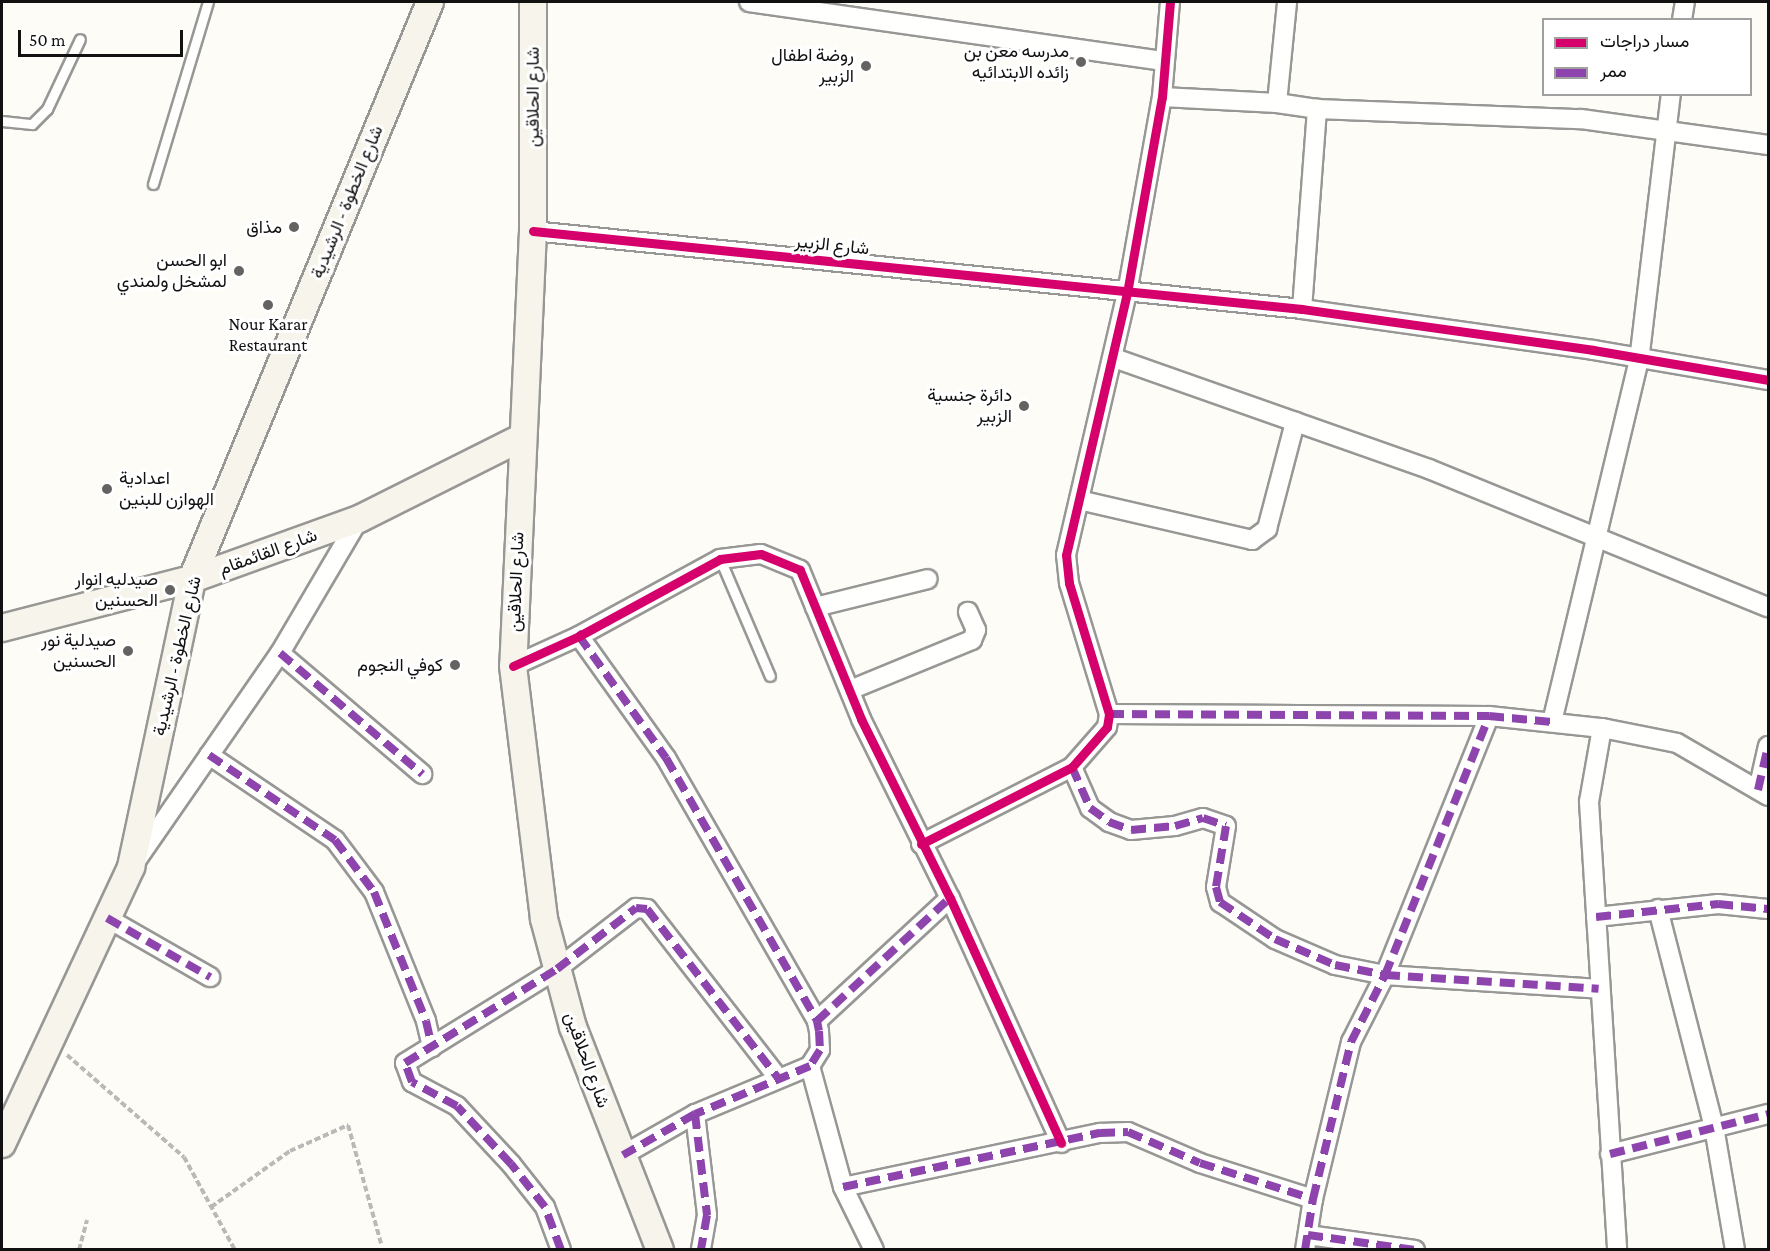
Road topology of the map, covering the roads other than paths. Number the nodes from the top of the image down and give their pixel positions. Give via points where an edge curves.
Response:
1 (208, 2) edge
2 (430, 2) edge
3 (533, 2) edge
4 (749, 2) edge
5 (1170, 2) edge
6 (1287, 2) edge
7 (1685, 2) edge
8 (1682, 18) edge
9 (80, 39) dead end
10 (1164, 61) junction
11 (1671, 96) edge
12 (1162, 98) junction
13 (1277, 103) junction
14 (1317, 109) junction
15 (2, 121) edge
16 (1666, 130) junction
17 (1768, 146) edge
18 (153, 184) dead end
19 (533, 231) junction
20 (1127, 293) junction
21 (1302, 309) junction
22 (1114, 358) junction
23 (1639, 361) junction
24 (1768, 380) edge
25 (1295, 422) junction
26 (521, 438) junction
27 (1079, 500) junction
28 (359, 519) junction
29 (1596, 540) junction
30 (720, 559) junction
31 (192, 579) junction
32 (928, 579) dead end
33 (815, 607) junction
34 (1768, 607) edge
35 (968, 612) dead end
36 (2, 628) edge
37 (579, 636) junction
38 (280, 653) junction
39 (513, 666) junction
40 (770, 676) dead end
41 (849, 690) junction
42 (1109, 714) junction
43 (1489, 716) junction
44 (1552, 722) junction
45 (1602, 728) junction
46 (1768, 746) edge
47 (209, 754) junction
48 (1072, 767) junction
49 (422, 774) dead end
50 (1763, 793) edge
51 (921, 844) junction
52 (131, 867) junction
53 (951, 898) junction
54 (1658, 909) junction
55 (1768, 909) edge
56 (1596, 917) junction
57 (107, 918) junction
58 (557, 969) junction
59 (1384, 975) junction
60 (210, 977) dead end
61 (1599, 989) junction
62 (817, 1021) junction
63 (432, 1047) junction
64 (810, 1066) junction
65 (778, 1078) junction
66 (695, 1114) junction
67 (1768, 1114) edge
68 (1714, 1127) junction
69 (1061, 1143) junction
70 (2, 1144) edge
71 (1610, 1154) junction
72 (623, 1155) junction
73 (843, 1187) junction
74 (1313, 1199) junction
75 (1307, 1242) edge
76 (561, 1250) edge
77 (660, 1250) edge
78 (701, 1250) edge
79 (874, 1250) edge
80 (1415, 1250) edge
81 (1617, 1250) edge
82 (1735, 1250) edge

1 - 18 lane
2 - 31 main road, شارع الخطوة - الرشيدية
3 - 19 main road, شارع الحلاقين
4 - 10 street
5 - 10 street
6 - 13 street
7 - 8 street
9 - 15 lane via 46,110 32,124
10 - 12 street
11 - 16 street
12 - 13 street
12 - 20 street
13 - 14 street
14 - 16 street via 1581,119
14 - 21 street
16 - 17 street
16 - 23 street
19 - 20 street, شارع الزبير
19 - 26 main road, شارع الحلاقين
20 - 21 street, شارع الزبير
20 - 22 street
21 - 23 street, شارع الزبير via 1593,350
22 - 25 street
22 - 27 street
23 - 24 street, شارع الزبير
23 - 29 street
25 - 27 street via 1267,529 1252,540
25 - 29 street via 1429,469
26 - 28 main road, شارع القائمقام
26 - 39 main road, شارع الحلاقين
27 - 42 street via 1066,555 1069,583
28 - 31 main road, شارع القائمقام
28 - 38 street
29 - 34 street
29 - 44 street
30 - 33 street via 761,555 783,561 800,570
30 - 37 street
30 - 40 lane
31 - 36 main road, شارع القائمقام
31 - 52 main road, شارع الخطوة - الرشيدية
32 - 33 street
33 - 41 street
35 - 41 street via 976,630 972,640
37 - 39 street
37 - 62 street via 666,758
38 - 47 street
38 - 49 street
39 - 58 main road, شارع الحلاقين via 544,919
41 - 51 street
42 - 43 street
42 - 48 street via 1107,727
43 - 44 street
43 - 59 street
44 - 45 street
45 - 50 street via 1677,743
45 - 56 street via 1589,802
46 - 50 street
47 - 52 street
47 - 63 street via 335,840 374,892 426,1021
48 - 51 street
48 - 59 street via 1090,808 1131,830 1174,826 1203,818 1226,826 1216,887 1220,902 1275,939 1335,965
51 - 53 street
52 - 57 main road, شارع الخطوة - الرشيدية
53 - 62 street
53 - 69 street
54 - 55 street via 1718,904
54 - 56 street
54 - 68 street
56 - 61 street
57 - 60 street
57 - 70 main road, شارع الخطوة - الرشيدية
58 - 63 street
58 - 65 street via 625,914 636,908 647,909
58 - 72 main road, شارع الحلاقين via 573,1027
59 - 61 street
59 - 74 street via 1351,1042
61 - 71 street
62 - 64 street via 820,1050
63 - 76 street via 405,1063 412,1082 456,1106 511,1164 545,1207
64 - 65 street
64 - 73 street
65 - 66 street
66 - 72 street
66 - 78 street via 708,1215
67 - 68 street
68 - 71 street
68 - 82 street
69 - 73 street
69 - 74 street via 1100,1133 1128,1132 1200,1163
71 - 81 street
72 - 77 main road, شارع الحلاقين
73 - 79 street
74 - 75 street
75 - 80 street

